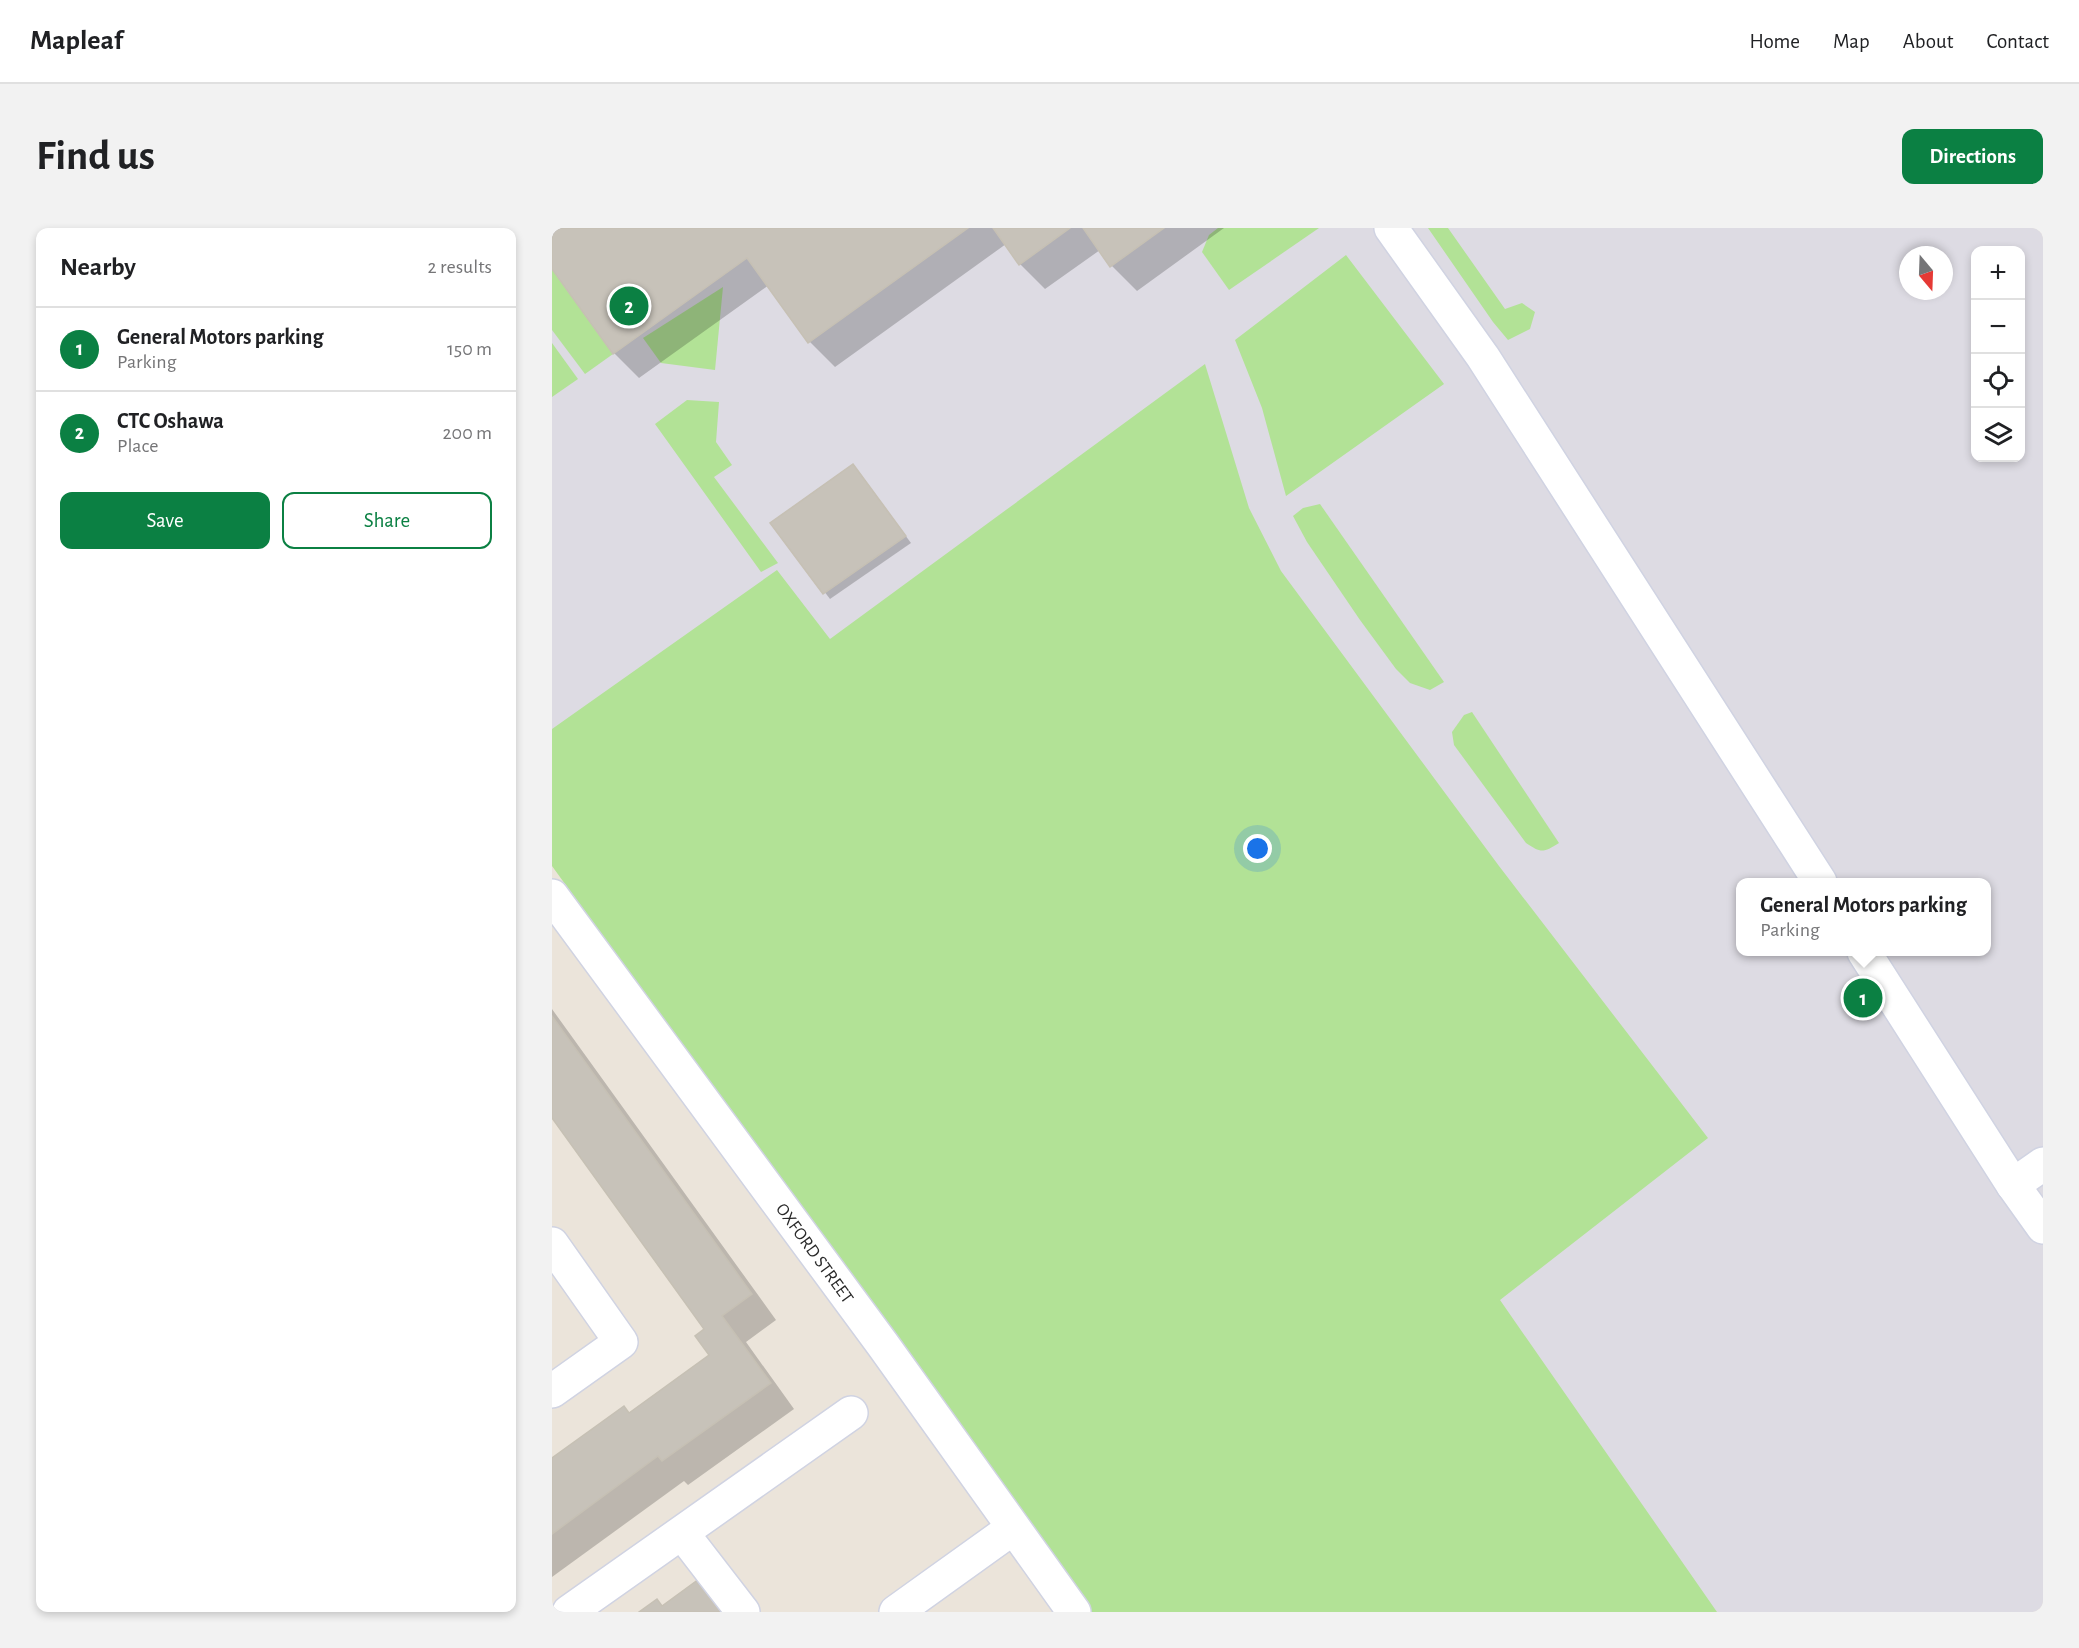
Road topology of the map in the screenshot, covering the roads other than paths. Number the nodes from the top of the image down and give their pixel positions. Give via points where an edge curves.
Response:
1 (1391, 228) edge
2 (1817, 878) edge
3 (552, 896) edge
4 (1867, 956) edge
5 (2043, 1164) edge
6 (2013, 1185) junction
7 (2043, 1227) edge
8 (552, 1244) edge
9 (552, 1391) edge
10 (851, 1413) dead end
11 (1013, 1528) junction
12 (682, 1533) junction
13 (569, 1612) edge
14 (743, 1612) edge
15 (896, 1612) edge
16 (1074, 1612) edge

1 - 2 street via 1483,357
3 - 11 street, OXFORD STREET
4 - 6 street
5 - 6 street
6 - 7 street
8 - 9 street via 621,1342
10 - 12 street
11 - 15 street
11 - 16 street, OXFORD STREET
12 - 13 street
12 - 14 street

